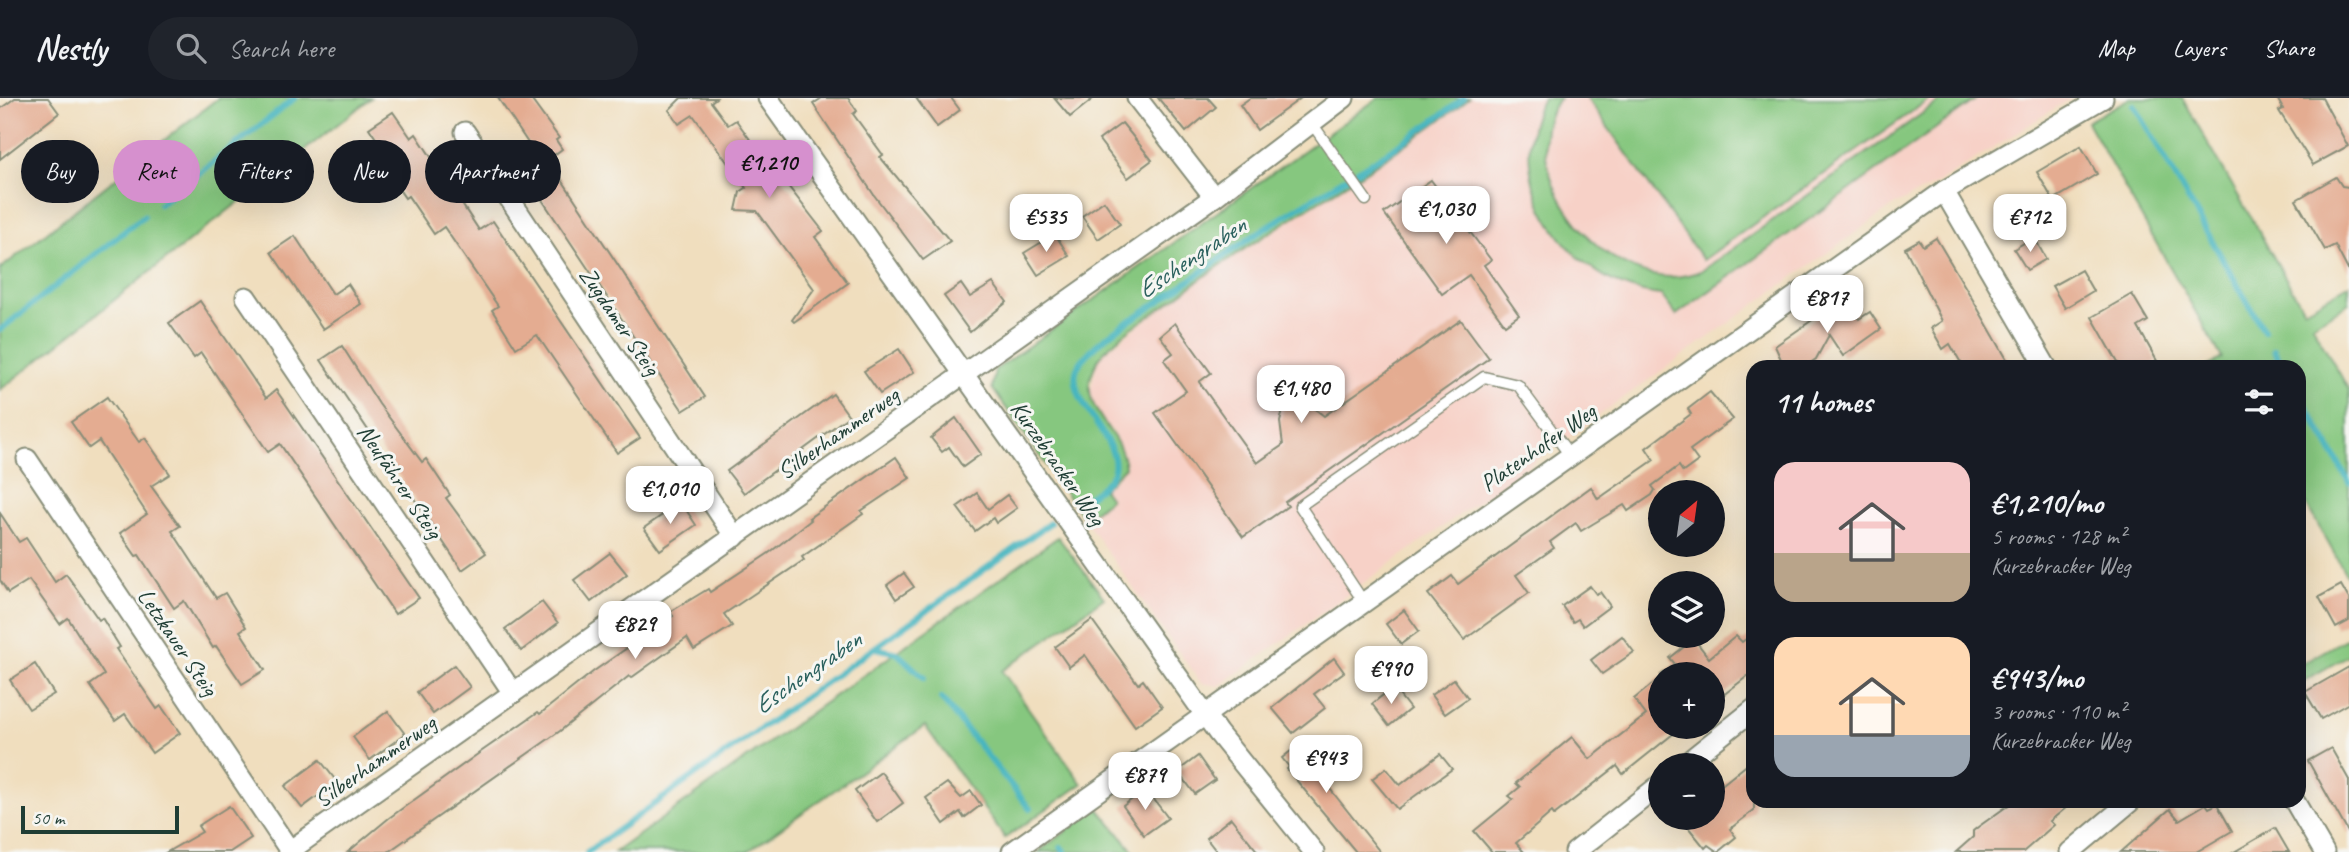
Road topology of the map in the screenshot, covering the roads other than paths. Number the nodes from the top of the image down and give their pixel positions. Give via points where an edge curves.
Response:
1 (768, 98) edge
2 (1137, 98) edge
3 (1344, 98) edge
4 (2103, 98) edge
5 (1311, 122) junction
6 (464, 132) dead end
7 (1944, 191) junction
8 (1363, 196) dead end
9 (1214, 197) junction
10 (246, 297) dead end
11 (2041, 360) edge
12 (964, 374) junction
13 (1569, 454) junction
14 (27, 459) dead end
15 (735, 537) junction
16 (1363, 601) junction
17 (513, 693) junction
18 (1204, 713) junction
19 (1746, 715) edge
20 (1699, 753) edge
21 (1648, 794) edge
22 (2123, 808) edge
23 (2298, 808) edge
24 (289, 852) edge
25 (1012, 852) edge
26 (1314, 852) edge
27 (1575, 852) edge
28 (2070, 852) edge
29 (2324, 852) edge

1 - 12 street, Kurzebracker Weg
2 - 9 street
3 - 5 street, Silberhammerweg
4 - 7 street, Platenhofer Weg
5 - 8 lane
5 - 9 street, Silberhammerweg
6 - 15 street, Zugdamer Steig
7 - 11 street
7 - 13 street, Platenhofer Weg
9 - 12 street, Silberhammerweg
10 - 17 street, Neufährer Steig
12 - 15 street, Silberhammerweg
12 - 18 street, Kurzebracker Weg
13 - 16 street, Platenhofer Weg
13 - 16 lane via 1518,386 1484,377 1300,506
14 - 24 street, Letzkauer Steig
15 - 17 street, Silberhammerweg
16 - 18 street, Platenhofer Weg
17 - 24 street, Silberhammerweg
18 - 25 street, Platenhofer Weg
18 - 26 street, Kurzebracker Weg
19 - 20 street
21 - 27 street
22 - 28 street
23 - 29 street

